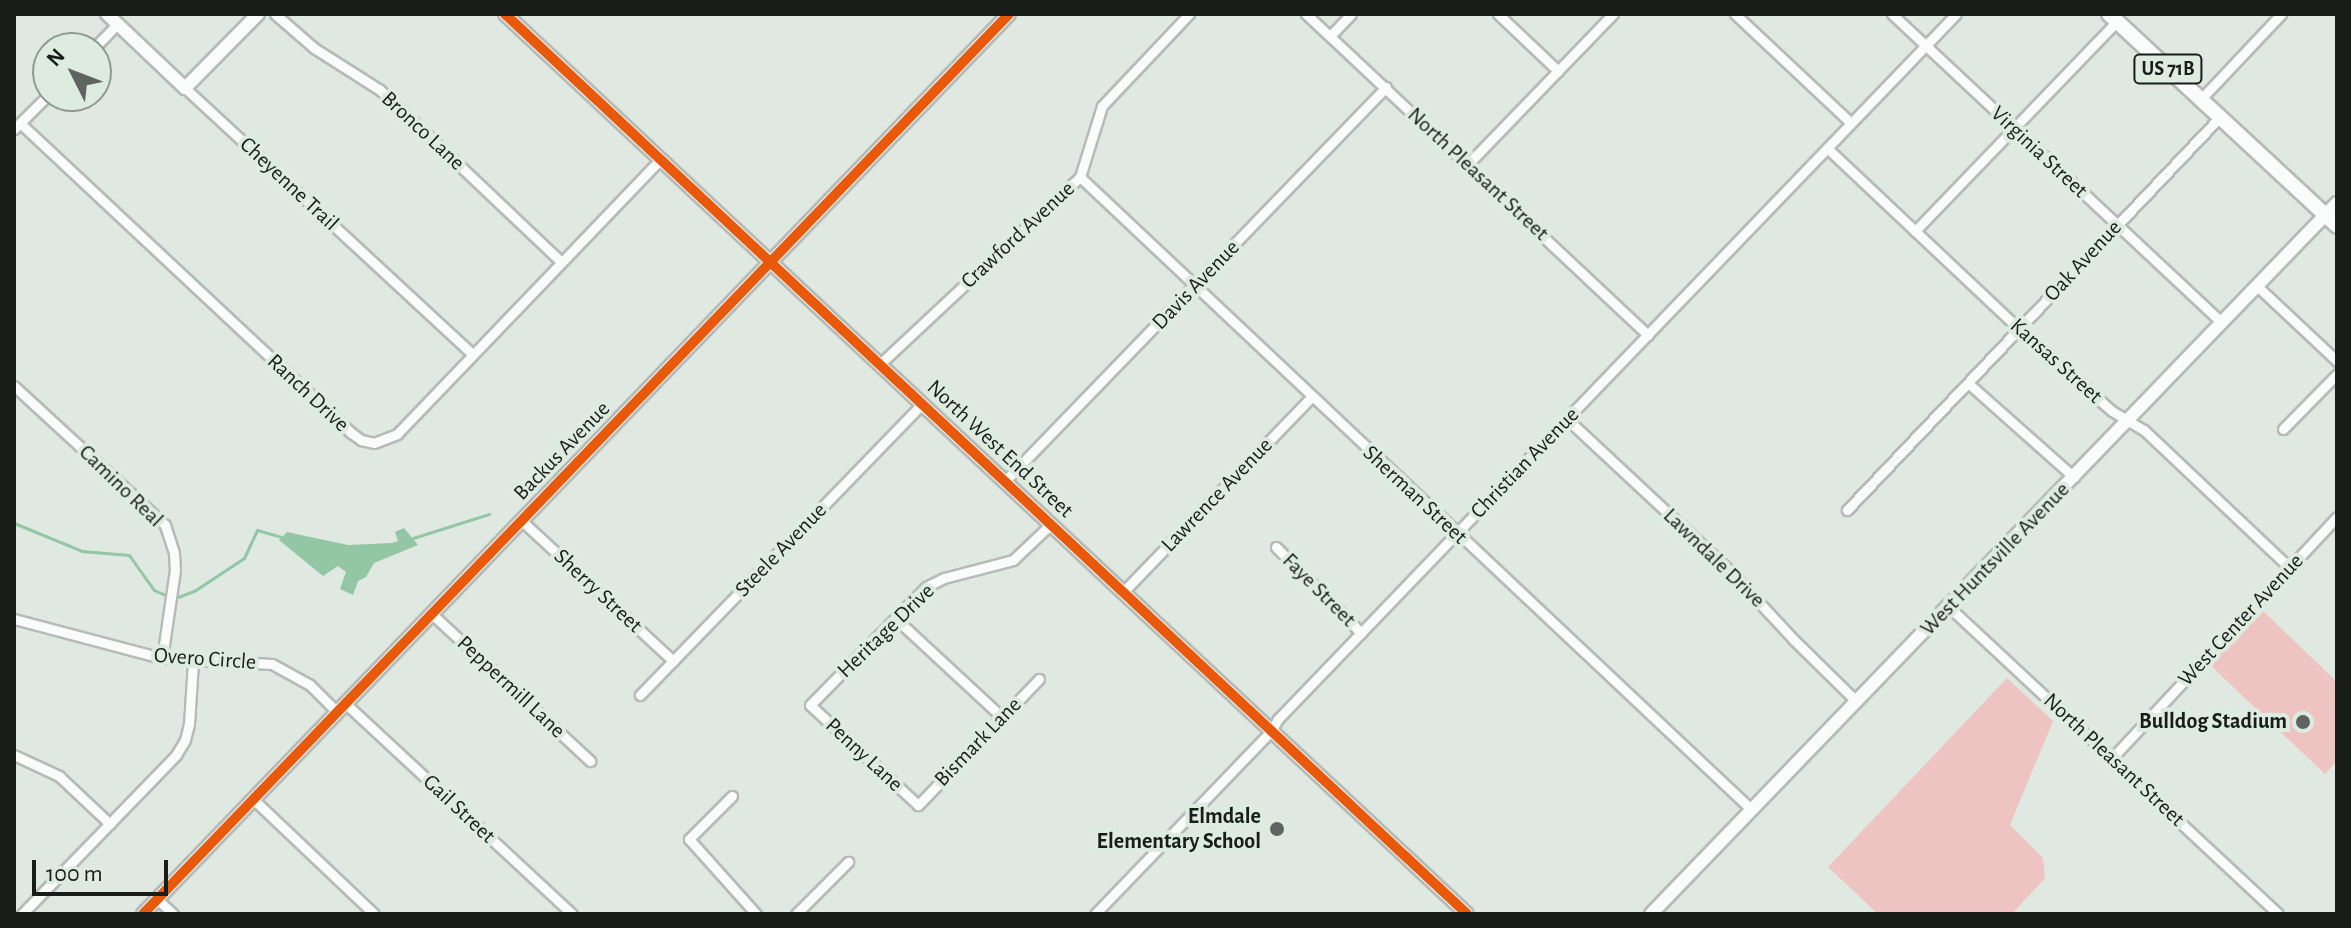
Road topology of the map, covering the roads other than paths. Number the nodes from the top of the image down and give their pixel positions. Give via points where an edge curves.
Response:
1 (107, 14) edge
2 (258, 14) edge
3 (275, 14) edge
4 (505, 14) edge
5 (1189, 14) edge
6 (1306, 14) edge
7 (1351, 14) edge
8 (1498, 14) edge
9 (1613, 14) edge
10 (1735, 14) edge
11 (1892, 14) edge
12 (1956, 14) edge
13 (2281, 14) edge
14 (1007, 15) edge
15 (2113, 18) edge
16 (117, 24) junction
17 (109, 32) edge
18 (1330, 36) junction
19 (1925, 46) junction
20 (1558, 71) junction
21 (1386, 87) junction
22 (185, 88) junction
23 (2201, 99) junction
24 (32, 111) edge
25 (2220, 117) junction
26 (1851, 123) junction
27 (17, 126) edge
28 (2014, 129) junction
29 (1827, 148) junction
30 (660, 160) junction
31 (1468, 164) junction
32 (1080, 177) junction
33 (2337, 203) edge
34 (2326, 215) junction
35 (2117, 226) junction
36 (2337, 226) edge
37 (1915, 231) junction
38 (561, 262) junction
39 (771, 263) junction
40 (1194, 286) junction
41 (2257, 286) junction
42 (2221, 322) junction
43 (2019, 329) junction
44 (1648, 335) junction
45 (472, 354) junction
46 (2337, 361) edge
47 (880, 364) junction
48 (2337, 374) edge
49 (1968, 383) junction
50 (14, 386) edge
51 (1311, 397) junction
52 (922, 404) junction
53 (1567, 419) junction
54 (2128, 421) junction
55 (2283, 429) dead end
56 (2074, 477) junction
57 (1005, 481) junction
58 (1847, 510) dead end
59 (2337, 517) edge
60 (522, 521) junction
61 (1051, 524) junction
62 (1457, 535) junction
63 (1276, 547) dead end
64 (2290, 568) junction
65 (1123, 592) junction
66 (1949, 607) junction
67 (432, 614) junction
68 (895, 618) junction
69 (14, 619) edge
70 (1361, 633) junction
71 (162, 658) junction
72 (673, 661) junction
73 (193, 662) junction
74 (1039, 679) dead end
75 (640, 695) dead end
76 (1857, 702) junction
77 (810, 705) joint
78 (341, 707) junction
79 (1002, 717) junction
80 (1271, 731) junction
81 (14, 755) edge
82 (2113, 757) junction
83 (590, 761) dead end
84 (732, 796) dead end
85 (253, 799) junction
86 (918, 805) joint
87 (1752, 810) junction
88 (110, 824) junction
89 (848, 862) dead end
90 (157, 899) junction
91 (22, 914) edge
92 (143, 914) edge
93 (173, 914) edge
94 (374, 914) edge
95 (572, 914) edge
96 (756, 914) edge
97 (796, 914) edge
98 (1095, 914) edge
99 (1467, 914) edge
100 (1651, 914) edge
101 (2278, 914) edge

1 - 16 street, Cheyenne Trail
2 - 22 street
3 - 38 street, Bronco Lane via 314,48 380,90
4 - 30 street, North West End Street
5 - 32 street, Crawford Avenue via 1102,106
6 - 18 street, North Pleasant Street
7 - 18 street
8 - 20 street
9 - 20 street
10 - 26 street
11 - 19 street, Virginia Street
12 - 19 street, Christian Avenue
13 - 23 street
14 - 39 street, Backus Avenue
15 - 23 main road, US 71B
15 - 28 street
16 - 17 street
16 - 22 street, Cheyenne Trail
18 - 21 street, North Pleasant Street
19 - 26 street, Christian Avenue
19 - 28 street, Virginia Street
20 - 31 street
21 - 31 street, North Pleasant Street
21 - 40 street, Davis Avenue
22 - 45 street, Cheyenne Trail
23 - 25 main road, US 71B
24 - 27 street
25 - 34 main road, US 71B
25 - 35 street, Oak Avenue
26 - 29 street, Christian Avenue
27 - 45 street, Ranch Drive via 361,440 374,443 397,434
28 - 35 street, Virginia Street
28 - 37 street
29 - 37 street, Kansas Street
29 - 44 street, Christian Avenue
30 - 38 street, Ranch Drive
30 - 39 street, North West End Street
31 - 44 street, North Pleasant Street
32 - 40 street, Sherman Street
32 - 47 street, Crawford Avenue
33 - 34 street, West Huntsville Avenue
34 - 36 main road, US 71B
34 - 41 street, West Huntsville Avenue
35 - 42 street, Virginia Street
35 - 43 street, Oak Avenue
37 - 43 street, Kansas Street
38 - 45 street, Ranch Drive
39 - 47 street, North West End Street
39 - 60 street, Backus Avenue
40 - 51 street, Sherman Street
40 - 57 street, Davis Avenue
41 - 42 street, West Huntsville Avenue
41 - 46 street
42 - 54 street, West Huntsville Avenue
43 - 49 street, Oak Avenue
43 - 54 street, Kansas Street
44 - 53 street, Christian Avenue
47 - 52 street, North West End Street
48 - 55 street
49 - 56 street
49 - 58 street, Oak Avenue
50 - 71 street, Camino Real via 165,525 175,570
51 - 62 street, Sherman Street
51 - 65 street, Lawrence Avenue
52 - 57 street, North West End Street
52 - 72 street, Steele Avenue
53 - 62 street, Christian Avenue
53 - 76 street, Lawndale Drive via 1728,569
54 - 56 street, West Huntsville Avenue
54 - 64 street, Kansas Street via 2144,430
56 - 66 street, West Huntsville Avenue
57 - 61 street, North West End Street
59 - 64 street, West Center Avenue
60 - 67 street, Backus Avenue
60 - 72 street, Sherry Street
61 - 65 street, North West End Street
61 - 68 street, Heritage Drive via 1013,560 944,578 926,587
62 - 70 street, Christian Avenue
62 - 87 street, Sherman Street
63 - 70 street, Faye Street
64 - 82 street, West Center Avenue
65 - 80 street, North West End Street
66 - 76 street, West Huntsville Avenue
66 - 82 street, North Pleasant Street
67 - 78 street, Backus Avenue
67 - 83 street, Peppermill Lane
68 - 77 street, Heritage Drive
68 - 79 street
69 - 71 street, Overo Circle
70 - 80 street, Christian Avenue
71 - 73 street, Overo Circle
72 - 75 street, Steele Avenue
73 - 78 street, Overo Circle via 272,664
73 - 88 street via 185,740
74 - 79 street, Bismark Lane
76 - 87 street, West Huntsville Avenue
77 - 86 street, Penny Lane
78 - 85 street, Backus Avenue
78 - 95 street, Gail Street
79 - 86 street, Bismark Lane
80 - 98 street, Christian Avenue
80 - 99 street, North West End Street
81 - 88 street via 59,776
82 - 101 street, North Pleasant Street
84 - 96 street via 689,839
85 - 90 street, Backus Avenue
85 - 94 street
87 - 100 street, West Huntsville Avenue
88 - 91 street
89 - 97 street
90 - 92 street, Backus Avenue
90 - 93 street

